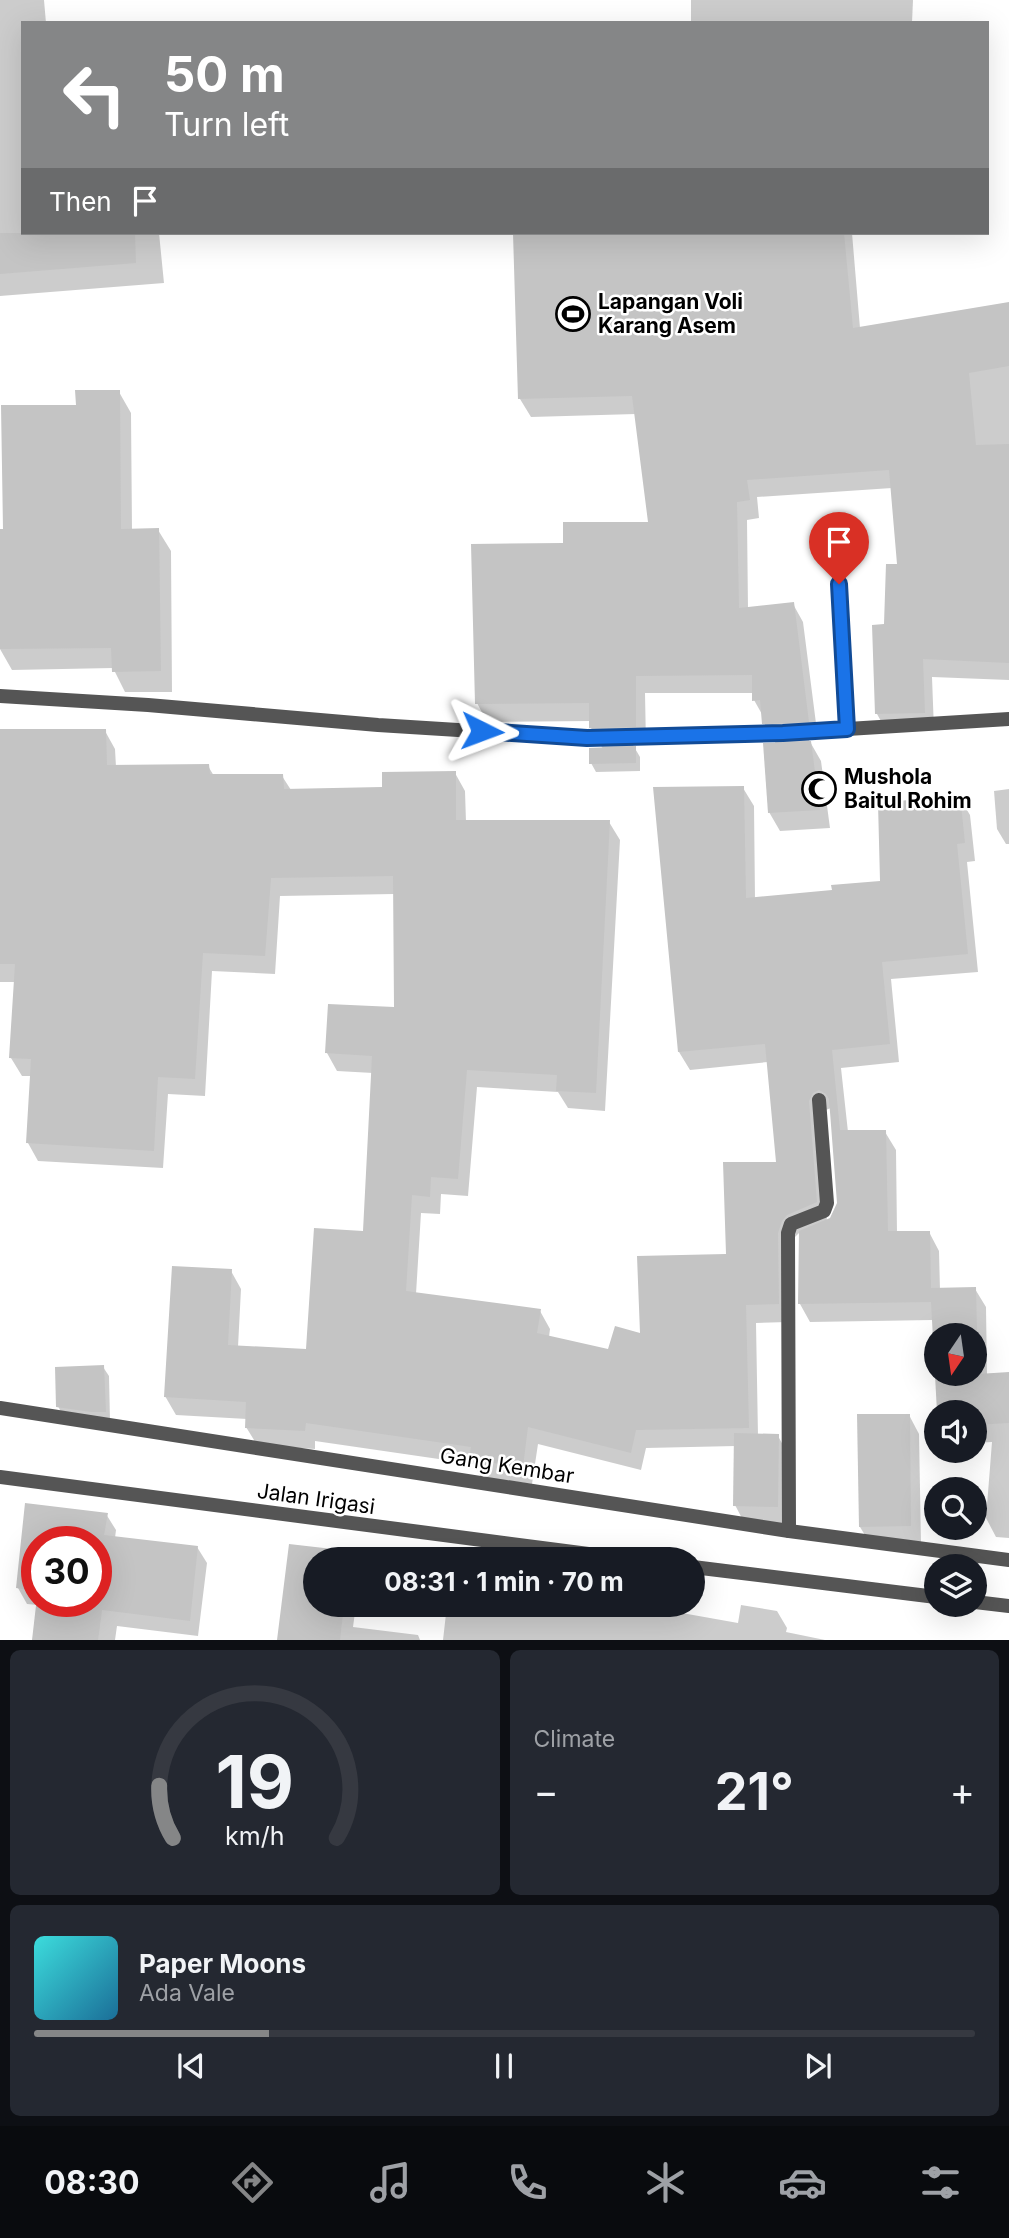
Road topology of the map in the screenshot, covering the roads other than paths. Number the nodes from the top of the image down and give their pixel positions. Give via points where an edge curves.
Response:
1 (839, 584) dead end
2 (0, 696) edge
3 (1009, 719) edge
4 (847, 729) junction
5 (819, 1100) dead end
6 (0, 1408) edge
7 (0, 1477) edge
8 (789, 1531) junction
9 (535, 1547) edge
10 (1009, 1560) edge
11 (705, 1568) edge
12 (924, 1596) edge
13 (987, 1603) edge
14 (1009, 1606) edge

1 - 4 street
2 - 4 street via 587,738
3 - 4 street
5 - 8 street via 826,1208 791,1224 788,1233
6 - 8 street, Gang Kembar
7 - 9 street, Jalan Irigasi
8 - 10 street, Gang Kembar
11 - 12 street
13 - 14 street

